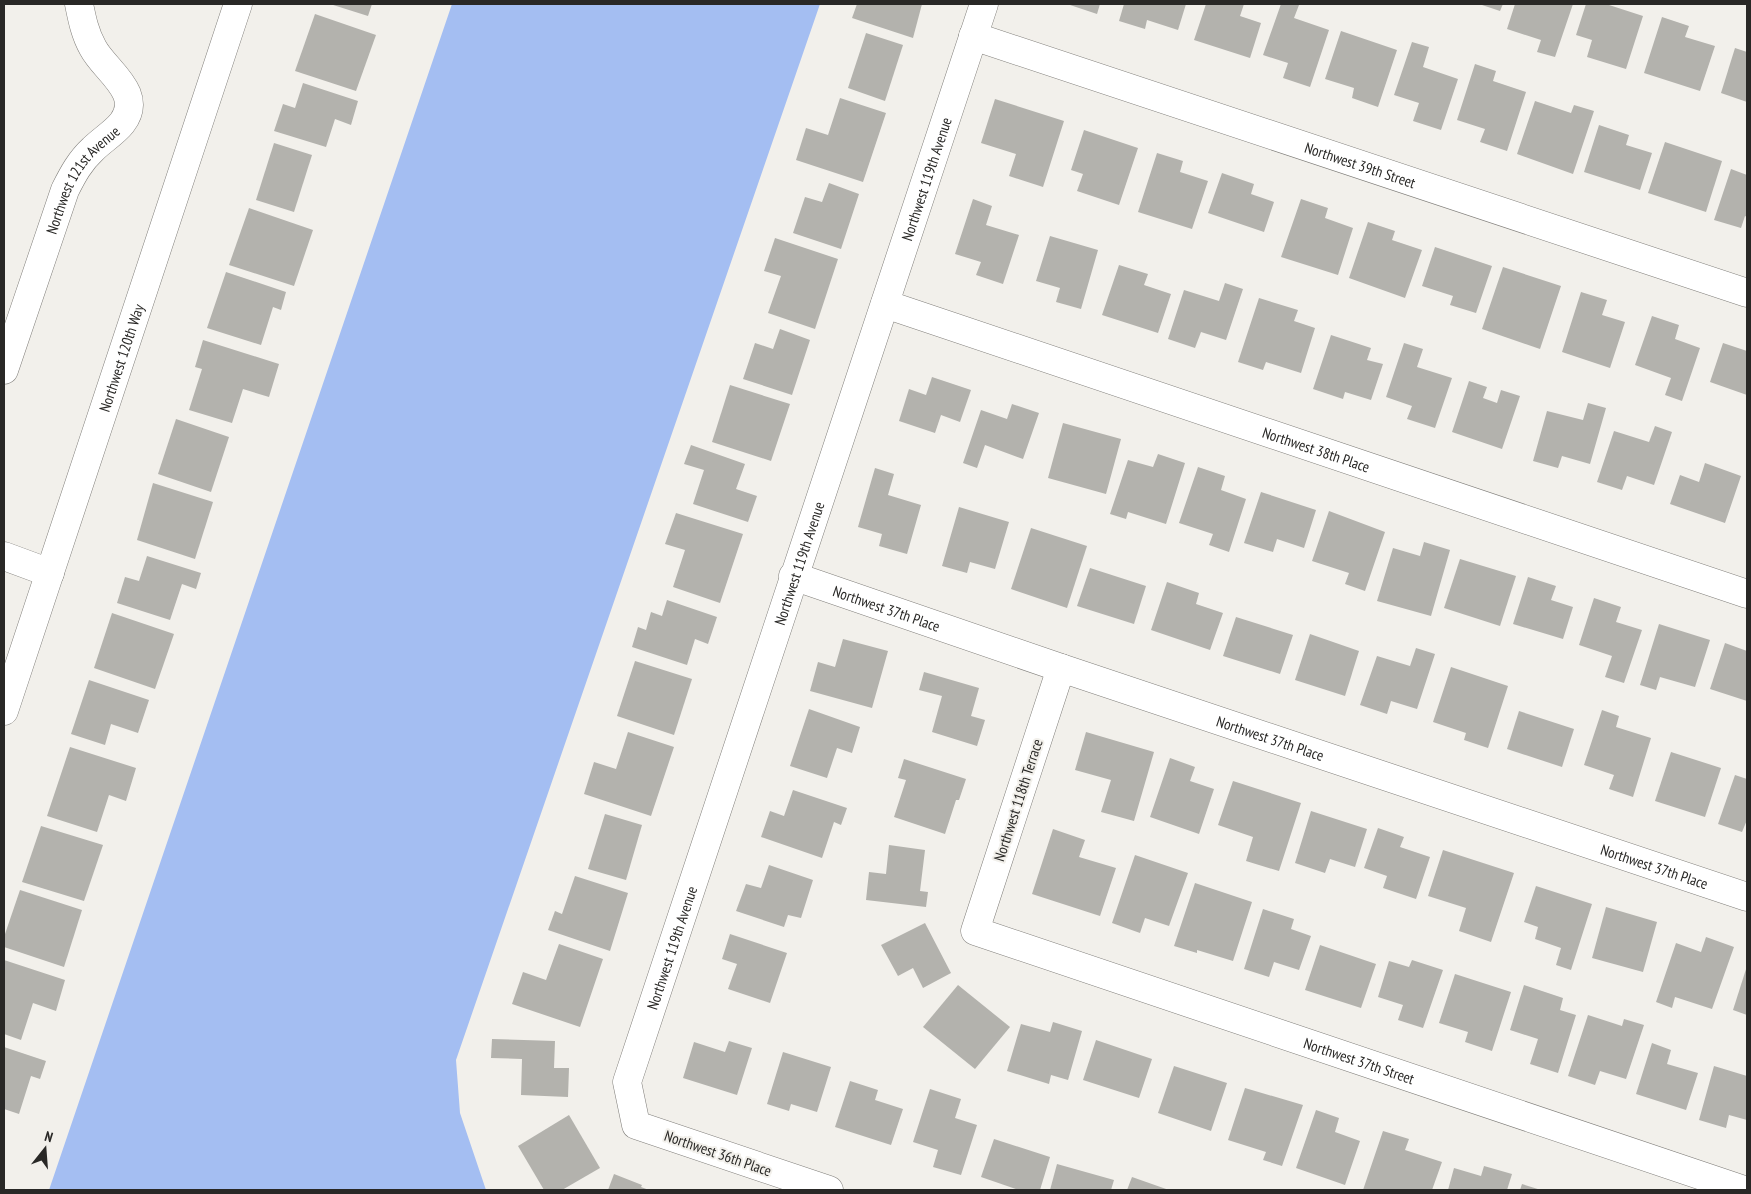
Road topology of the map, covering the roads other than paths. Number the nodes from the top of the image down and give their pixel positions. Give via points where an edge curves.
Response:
1 (79, 4) edge
2 (238, 4) edge
3 (984, 4) edge
4 (973, 36) junction
5 (1747, 293) edge
6 (885, 304) junction
7 (4, 370) edge
8 (4, 556) edge
9 (50, 573) junction
10 (793, 576) junction
11 (1747, 594) edge
12 (1061, 668) junction
13 (4, 711) edge
14 (1747, 897) edge
15 (975, 931) joint
16 (636, 1125) joint
17 (829, 1190) edge
18 (1744, 1190) edge

1 - 7 street, Northwest 121st Avenue via 94,50 126,91 128,111 122,123 78,165 65,190
2 - 9 street, Northwest 120th Way
3 - 4 street, Northwest 119th Avenue
4 - 5 street, Northwest 39th Street
4 - 6 street, Northwest 119th Avenue
6 - 10 street, Northwest 119th Avenue
6 - 11 street, Northwest 38th Place
8 - 9 street
9 - 13 street, Northwest 120th Way
10 - 12 street, Northwest 37th Place
10 - 16 street, Northwest 119th Avenue via 627,1082
12 - 14 street, Northwest 37th Place
12 - 15 street, Northwest 118th Terrace
15 - 18 street, Northwest 37th Street
16 - 17 street, Northwest 36th Place

